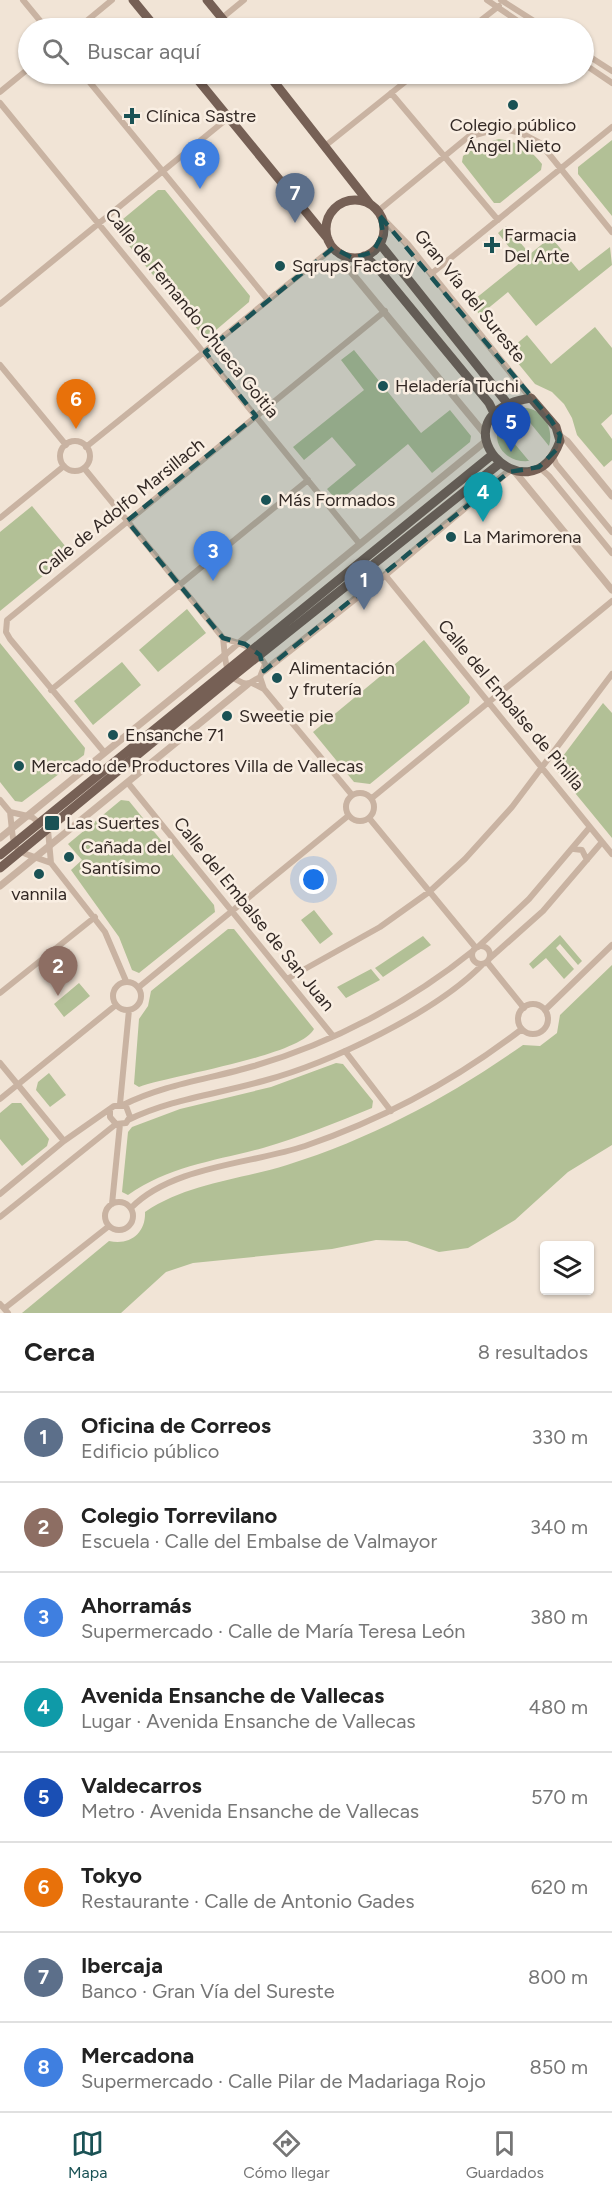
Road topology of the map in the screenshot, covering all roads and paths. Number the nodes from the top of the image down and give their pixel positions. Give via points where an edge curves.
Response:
1 (23, 0) edge
2 (112, 0) edge
3 (133, 0) edge
4 (207, 0) edge
5 (244, 0) edge
6 (487, 0) edge
7 (504, 1) edge
8 (497, 8) junction
9 (38, 18) edge
10 (90, 18) edge
11 (148, 18) edge
12 (222, 18) joint
13 (484, 18) edge
14 (512, 18) edge
15 (530, 18) edge
16 (594, 59) edge
17 (594, 71) edge
18 (612, 71) edge
19 (18, 77) edge
20 (612, 83) edge
21 (91, 84) edge
22 (201, 84) edge
23 (276, 84) edge
24 (402, 84) edge
25 (0, 92) edge
26 (391, 93) junction
27 (0, 103) edge
28 (228, 118) junction
29 (612, 127) edge
30 (325, 146) junction
31 (444, 156) junction
32 (561, 169) junction
33 (163, 172) junction
34 (376, 211) junction
35 (498, 220) junction
36 (100, 223) junction
37 (612, 232) edge
38 (331, 244) junction
39 (380, 244) junction
40 (342, 255) junction
41 (364, 256) junction
42 (432, 274) junction
43 (268, 300) junction
44 (0, 304) edge
45 (385, 311) junction
46 (205, 352) junction
47 (0, 365) edge
48 (531, 398) junction
49 (507, 403) junction
50 (494, 413) junction
51 (256, 416) junction
52 (560, 436) junction
53 (485, 438) junction
54 (66, 445) junction
55 (86, 447) junction
56 (492, 455) junction
57 (553, 456) junction
58 (500, 464) junction
59 (64, 466) junction
60 (84, 468) junction
61 (539, 468) junction
62 (513, 471) junction
63 (308, 480) junction
64 (612, 496) edge
65 (0, 518) edge
66 (127, 522) junction
67 (612, 532) edge
68 (359, 543) junction
69 (612, 553) edge
70 (385, 575) junction
71 (179, 585) junction
72 (612, 590) edge
73 (612, 601) edge
74 (223, 638) junction
75 (239, 643) junction
76 (257, 652) junction
77 (225, 655) junction
78 (229, 674) junction
79 (262, 674) junction
80 (612, 674) edge
81 (250, 683) junction
82 (264, 689) junction
83 (51, 690) junction
84 (488, 702) junction
85 (104, 752) junction
86 (543, 767) junction
87 (128, 783) junction
88 (352, 795) junction
89 (372, 798) junction
90 (0, 800) edge
91 (10, 812) junction
92 (26, 816) junction
93 (348, 816) junction
94 (369, 818) junction
95 (40, 822) junction
96 (590, 827) junction
97 (10, 830) junction
98 (48, 830) junction
99 (0, 838) edge
100 (602, 842) junction
101 (14, 844) junction
102 (49, 846) junction
103 (574, 849) junction
104 (21, 852) junction
105 (0, 855) edge
106 (612, 855) edge
107 (34, 857) junction
108 (587, 860) junction
109 (51, 863) junction
110 (0, 868) edge
111 (0, 886) edge
112 (429, 892) junction
113 (232, 910) junction
114 (95, 917) junction
115 (612, 945) edge
116 (476, 948) junction
117 (486, 962) junction
118 (286, 979) junction
119 (126, 981) junction
120 (139, 987) junction
121 (0, 993) edge
122 (116, 1005) junction
123 (524, 1008) junction
124 (129, 1010) junction
125 (545, 1010) junction
126 (522, 1029) junction
127 (333, 1036) junction
128 (345, 1051) junction
129 (0, 1063) edge
130 (123, 1084) junction
131 (18, 1085) junction
132 (140, 1096) junction
133 (0, 1099) edge
134 (121, 1104) junction
135 (110, 1111) junction
136 (391, 1111) junction
137 (128, 1120) junction
138 (118, 1124) junction
139 (101, 1136) junction
140 (64, 1141) junction
141 (117, 1144) junction
142 (0, 1194) edge
143 (112, 1203) junction
144 (131, 1208) junction
145 (0, 1217) edge
146 (109, 1226) junction
147 (4, 1308) edge

1 - 9 street
2 - 10 street
3 - 11 main road
4 - 12 main road
5 - 12 street
6 - 8 street
7 - 8 street
7 - 15 street
8 - 13 street
8 - 14 street
16 - 18 street
17 - 20 street
19 - 25 street
21 - 33 street
22 - 28 main road
23 - 30 main road, Gran Vía del Sureste
24 - 26 street
26 - 30 street
26 - 31 street
27 - 36 street, Calle de Fernando Chueca Goitia
28 - 33 street
28 - 38 main road
29 - 32 street
30 - 34 main road, Gran Vía del Sureste
31 - 32 street via 468,137 500,128 540,143
31 - 34 street
31 - 35 street
32 - 35 street
32 - 37 street
33 - 36 street
33 - 43 street
34 - 38 main road via 350,200 333,210 326,229
34 - 39 main road via 383,233
34 - 42 street, Gran Vía del Sureste
35 - 42 street
36 - 44 street
36 - 46 street, Calle de Fernando Chueca Goitia
38 - 40 main road
38 - 43 street
39 - 41 main road
39 - 49 main road
40 - 41 main road
40 - 45 street via 351,272
41 - 50 main road
42 - 48 street, Gran Vía del Sureste
43 - 46 street
45 - 51 street, Calle de Adolfo Marsillach
45 - 53 street
46 - 51 street, Calle de Fernando Chueca Goitia
46 - 55 street
47 - 54 street
48 - 49 main road
48 - 52 main road
49 - 50 main road
50 - 53 main road
51 - 63 street, Calle de Fernando Chueca Goitia
51 - 66 street, Calle de Adolfo Marsillach
52 - 57 main road
52 - 64 street
53 - 56 main road
53 - 68 street
54 - 55 street via 75,442
54 - 59 street via 61,455
55 - 60 street via 90,458
56 - 58 main road
56 - 76 main road
57 - 61 main road
57 - 67 street
58 - 62 main road
58 - 76 main road
59 - 60 street via 73,471
59 - 65 street
60 - 66 street
61 - 62 main road
61 - 69 street
62 - 70 street
62 - 72 street
63 - 68 street, Calle de Fernando Chueca Goitia
63 - 71 street
66 - 71 street
66 - 83 street, Calle de Adolfo Marsillach via 7,620 10,639
68 - 75 street
70 - 79 street
70 - 84 street, Calle del Embalse de Pinilla
71 - 74 street
71 - 83 street
73 - 84 street
74 - 75 street
74 - 77 street
75 - 76 street
75 - 77 street
76 - 78 main road
76 - 79 street via 265,664
77 - 78 street
77 - 85 street
78 - 81 street
78 - 95 main road
78 - 98 main road
79 - 81 street
79 - 82 street
80 - 86 street
81 - 82 street
81 - 87 street
82 - 88 street
83 - 85 street, Calle de Adolfo Marsillach
84 - 86 street, Calle del Embalse de Pinilla
84 - 89 street
85 - 92 street
86 - 96 street, Calle del Embalse de Pinilla
86 - 112 street via 480,843
87 - 102 street
87 - 113 street, Calle del Embalse de San Juan
88 - 89 street via 359,792
88 - 93 street via 346,805
89 - 94 street via 374,810
90 - 91 street
91 - 92 street
91 - 97 street
92 - 95 street
92 - 97 street
93 - 94 street via 358,821
93 - 113 street
94 - 112 street
95 - 98 street
95 - 101 main road
96 - 100 street, Calle del Embalse de Pinilla
96 - 103 street
97 - 99 street
97 - 101 street
98 - 102 street
98 - 104 main road
100 - 106 street, Calle del Embalse de Pinilla
100 - 108 street
101 - 104 street
101 - 105 main road
102 - 107 street
102 - 109 street
103 - 108 street via 582,850
103 - 116 street via 529,899
104 - 107 street
104 - 110 main road
107 - 109 street
107 - 111 street
108 - 117 street via 543,910
109 - 114 street
112 - 116 street
112 - 118 street via 380,927
113 - 118 street, Calle del Embalse de San Juan
113 - 120 street
114 - 119 street via 116,952
114 - 121 street
115 - 125 street
116 - 117 street via 475,961
116 - 117 street via 488,949
116 - 127 street via 400,1002
117 - 123 street
117 - 128 street via 425,1007
118 - 127 street, Calle del Embalse de San Juan
119 - 120 street
119 - 122 street via 115,988
120 - 124 street via 141,999
122 - 124 street
122 - 131 street
123 - 125 street via 534,1005
123 - 126 street via 519,1019
124 - 130 street
125 - 126 street via 548,1020 540,1032 530,1034
126 - 136 street via 450,1079
127 - 132 street via 255,1066
128 - 136 street
128 - 137 street via 266,1080 175,1102
129 - 131 street
130 - 132 street via 125,1092
130 - 134 street
131 - 133 street
131 - 140 street
132 - 134 street
134 - 135 street
134 - 137 street via 129,1111
135 - 138 street via 110,1117
135 - 140 street
136 - 144 street via 305,1146 174,1181
137 - 138 street
138 - 139 street
138 - 141 street
139 - 141 street via 108,1136
139 - 145 street
140 - 142 street
141 - 143 street
143 - 144 street via 124,1203
143 - 146 street via 105,1214
144 - 146 street via 132,1222 126,1228 117,1230
146 - 147 street

